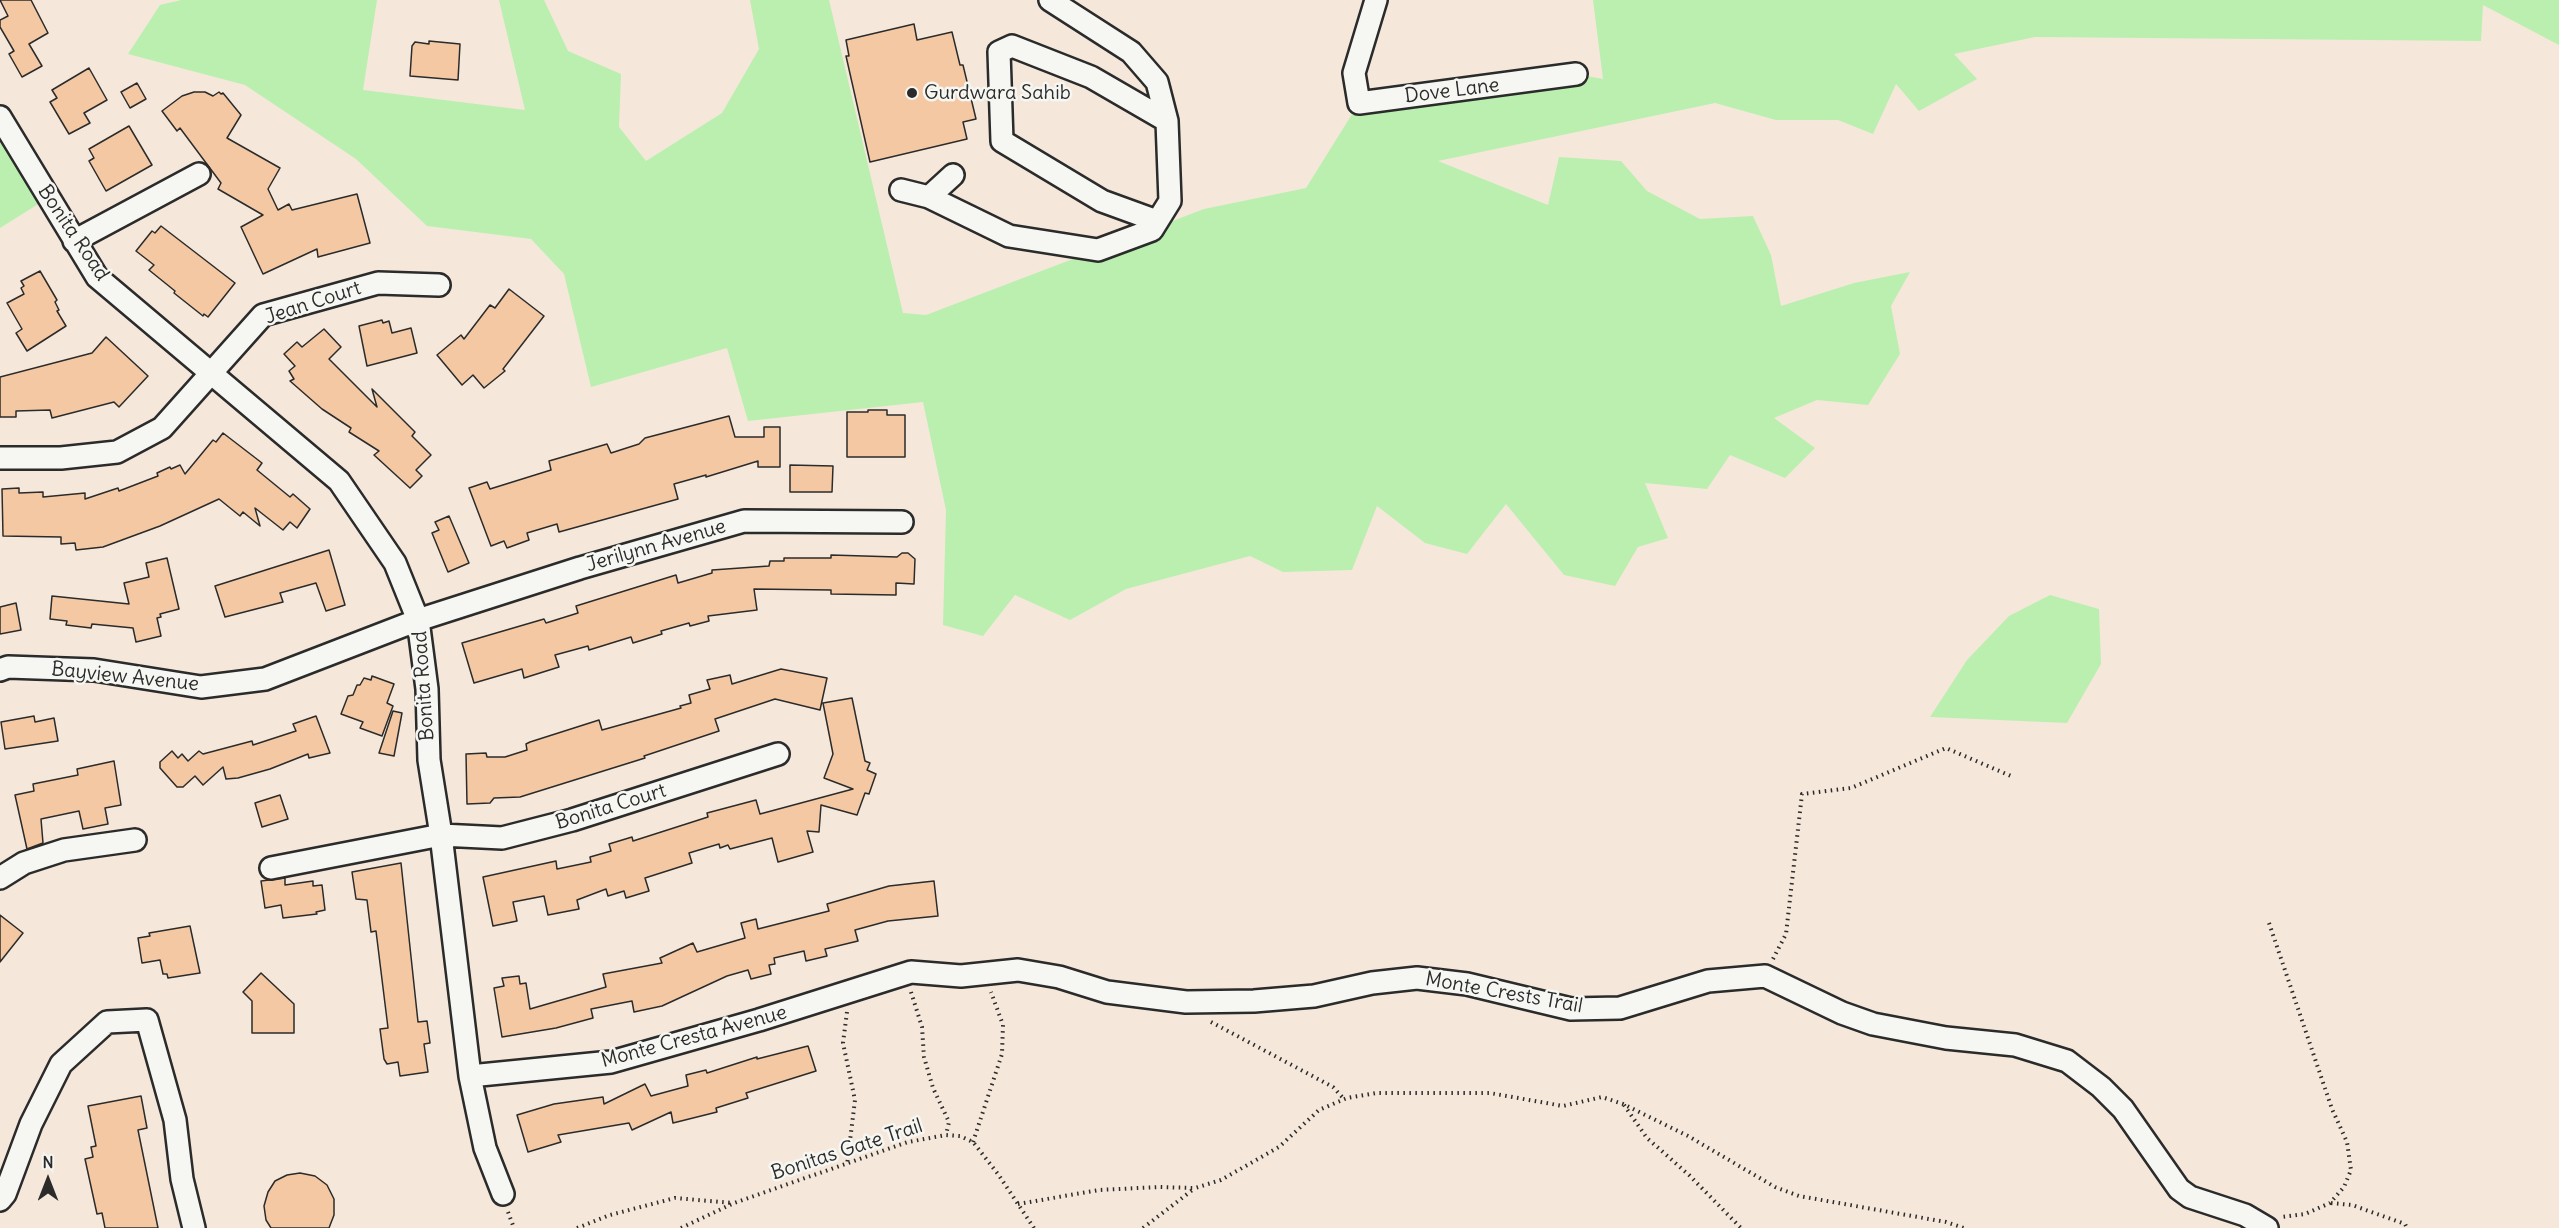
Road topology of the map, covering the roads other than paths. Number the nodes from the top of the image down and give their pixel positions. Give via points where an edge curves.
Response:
1 (1050, 0) edge
2 (1376, 0) edge
3 (1576, 74) dead end
4 (0, 117) edge
5 (1167, 121) junction
6 (199, 174) dead end
7 (953, 175) dead end
8 (901, 190) dead end
9 (929, 197) junction
10 (1157, 221) junction
11 (74, 241) junction
12 (439, 285) dead end
13 (210, 372) junction
14 (0, 458) edge
15 (902, 522) dead end
16 (418, 620) junction
17 (0, 670) edge
18 (778, 754) dead end
19 (441, 835) junction
20 (135, 840) dead end
21 (271, 868) dead end
22 (0, 878) edge
23 (909, 973) joint
24 (470, 1076) junction
25 (503, 1194) dead end
26 (0, 1200) edge
27 (194, 1228) edge
28 (2267, 1228) edge

1 - 5 street via 1131,52 1157,82
2 - 3 street, Dove Lane via 1354,73 1359,103
4 - 11 street, Bonita Road
5 - 10 street via 1170,201
5 - 10 street via 1091,77 1012,46 999,52 1002,141 1102,201
6 - 11 street
7 - 9 street
8 - 9 street
9 - 10 street via 1009,236 1098,250 1152,230
11 - 13 street, Bonita Road via 97,277
12 - 13 street, Jean Court via 378,283 263,315
13 - 14 street, Jean Court via 162,428 117,452 61,458
13 - 16 street, Bonita Road via 339,481 395,563
15 - 16 street, Jerilynn Avenue via 744,521
16 - 17 street, Bayview Avenue via 264,678 201,687 94,669
16 - 19 street, Bonita Road via 428,689 429,760
18 - 19 street, Bonita Court via 572,820 502,838
19 - 21 street, Bonita Court
19 - 24 street, Bonita Road
20 - 22 street via 64,850 24,863
23 - 24 street, Monte Cresta Avenue via 611,1062
23 - 28 street, Monte Crests Trail via 961,976 1018,970 1059,977 1107,992 1195,1002 1314,996 1417,978 1467,984 1571,1009 1620,1008 1708,981 1765,976 1873,1024 1947,1038 2015,1045 2067,1061 2123,1109 2179,1189
24 - 25 street, Bonita Road via 485,1148
26 - 27 street via 61,1064 107,1022 147,1020 175,1120 182,1179

